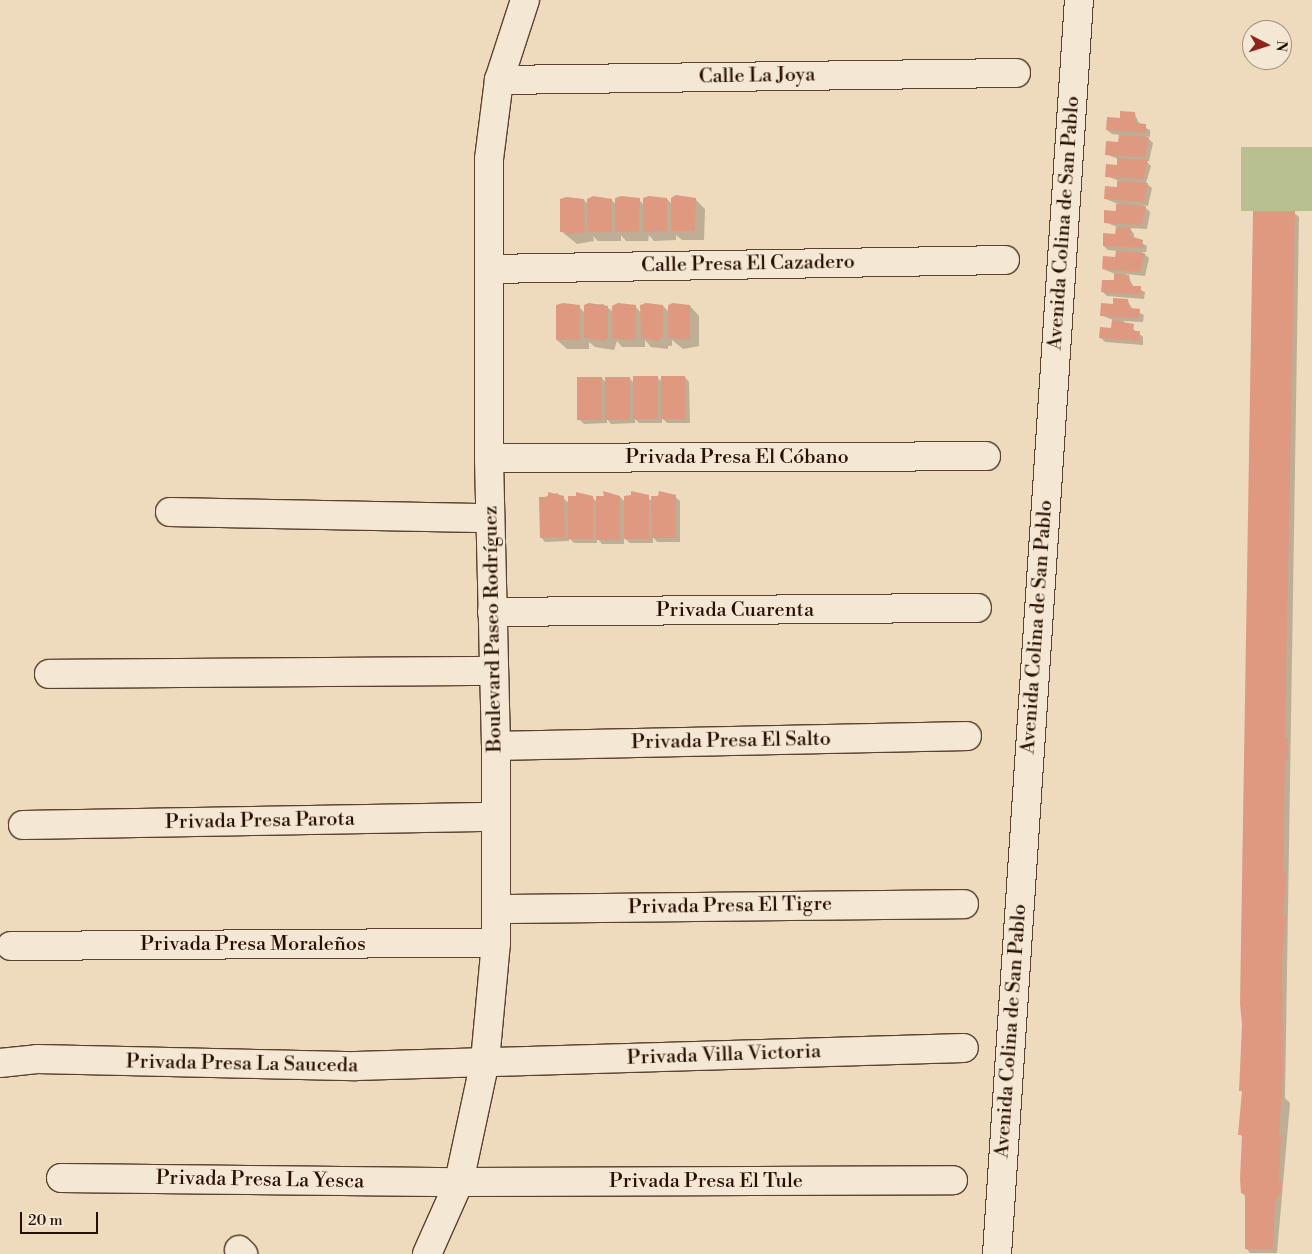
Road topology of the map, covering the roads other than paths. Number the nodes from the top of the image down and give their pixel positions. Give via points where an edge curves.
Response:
1 (526, 0) edge
2 (1079, 0) edge
3 (1016, 73) dead end
4 (499, 80) junction
5 (1005, 260) dead end
6 (490, 269) junction
7 (986, 456) dead end
8 (489, 458) junction
9 (170, 512) dead end
10 (490, 518) junction
11 (977, 608) dead end
12 (492, 612) junction
13 (494, 671) junction
14 (49, 674) dead end
15 (967, 736) dead end
16 (496, 746) junction
17 (496, 817) junction
18 (23, 824) dead end
19 (964, 904) dead end
20 (497, 908) junction
21 (496, 943) junction
22 (11, 946) dead end
23 (964, 1048) dead end
24 (485, 1062) junction
25 (0, 1063) edge
26 (61, 1178) dead end
27 (953, 1180) dead end
28 (459, 1182) junction
29 (427, 1254) edge
30 (997, 1254) edge

1 - 4 street, Boulevard Paseo Rodríguez
2 - 30 street, Avenida Colina de San Pablo
3 - 4 street, Calle La Joya
4 - 6 street, Boulevard Paseo Rodríguez via 489,159
5 - 6 street, Calle Presa El Cazadero
6 - 8 street, Boulevard Paseo Rodríguez
7 - 8 street, Privada Presa El Cóbano
8 - 10 street, Boulevard Paseo Rodríguez
9 - 10 street
10 - 12 street, Boulevard Paseo Rodríguez
11 - 12 street, Privada Cuarenta
12 - 13 street, Boulevard Paseo Rodríguez
13 - 14 street
13 - 16 street, Boulevard Paseo Rodríguez
15 - 16 street, Privada Presa El Salto
16 - 17 street, Boulevard Paseo Rodríguez
17 - 18 street, Privada Presa Parota
17 - 20 street, Boulevard Paseo Rodríguez
19 - 20 street, Privada Presa El Tigre
20 - 21 street, Boulevard Paseo Rodríguez
21 - 22 street, Privada Presa Moraleños
21 - 24 street, Boulevard Paseo Rodríguez
23 - 24 street, Privada Villa Victoria
24 - 25 street, Privada Presa La Sauceda via 356,1066 37,1059
24 - 28 street, Boulevard Paseo Rodríguez
26 - 28 street, Privada Presa La Yesca
27 - 28 street, Privada Presa El Tule
28 - 29 street, Boulevard Paseo Rodríguez

